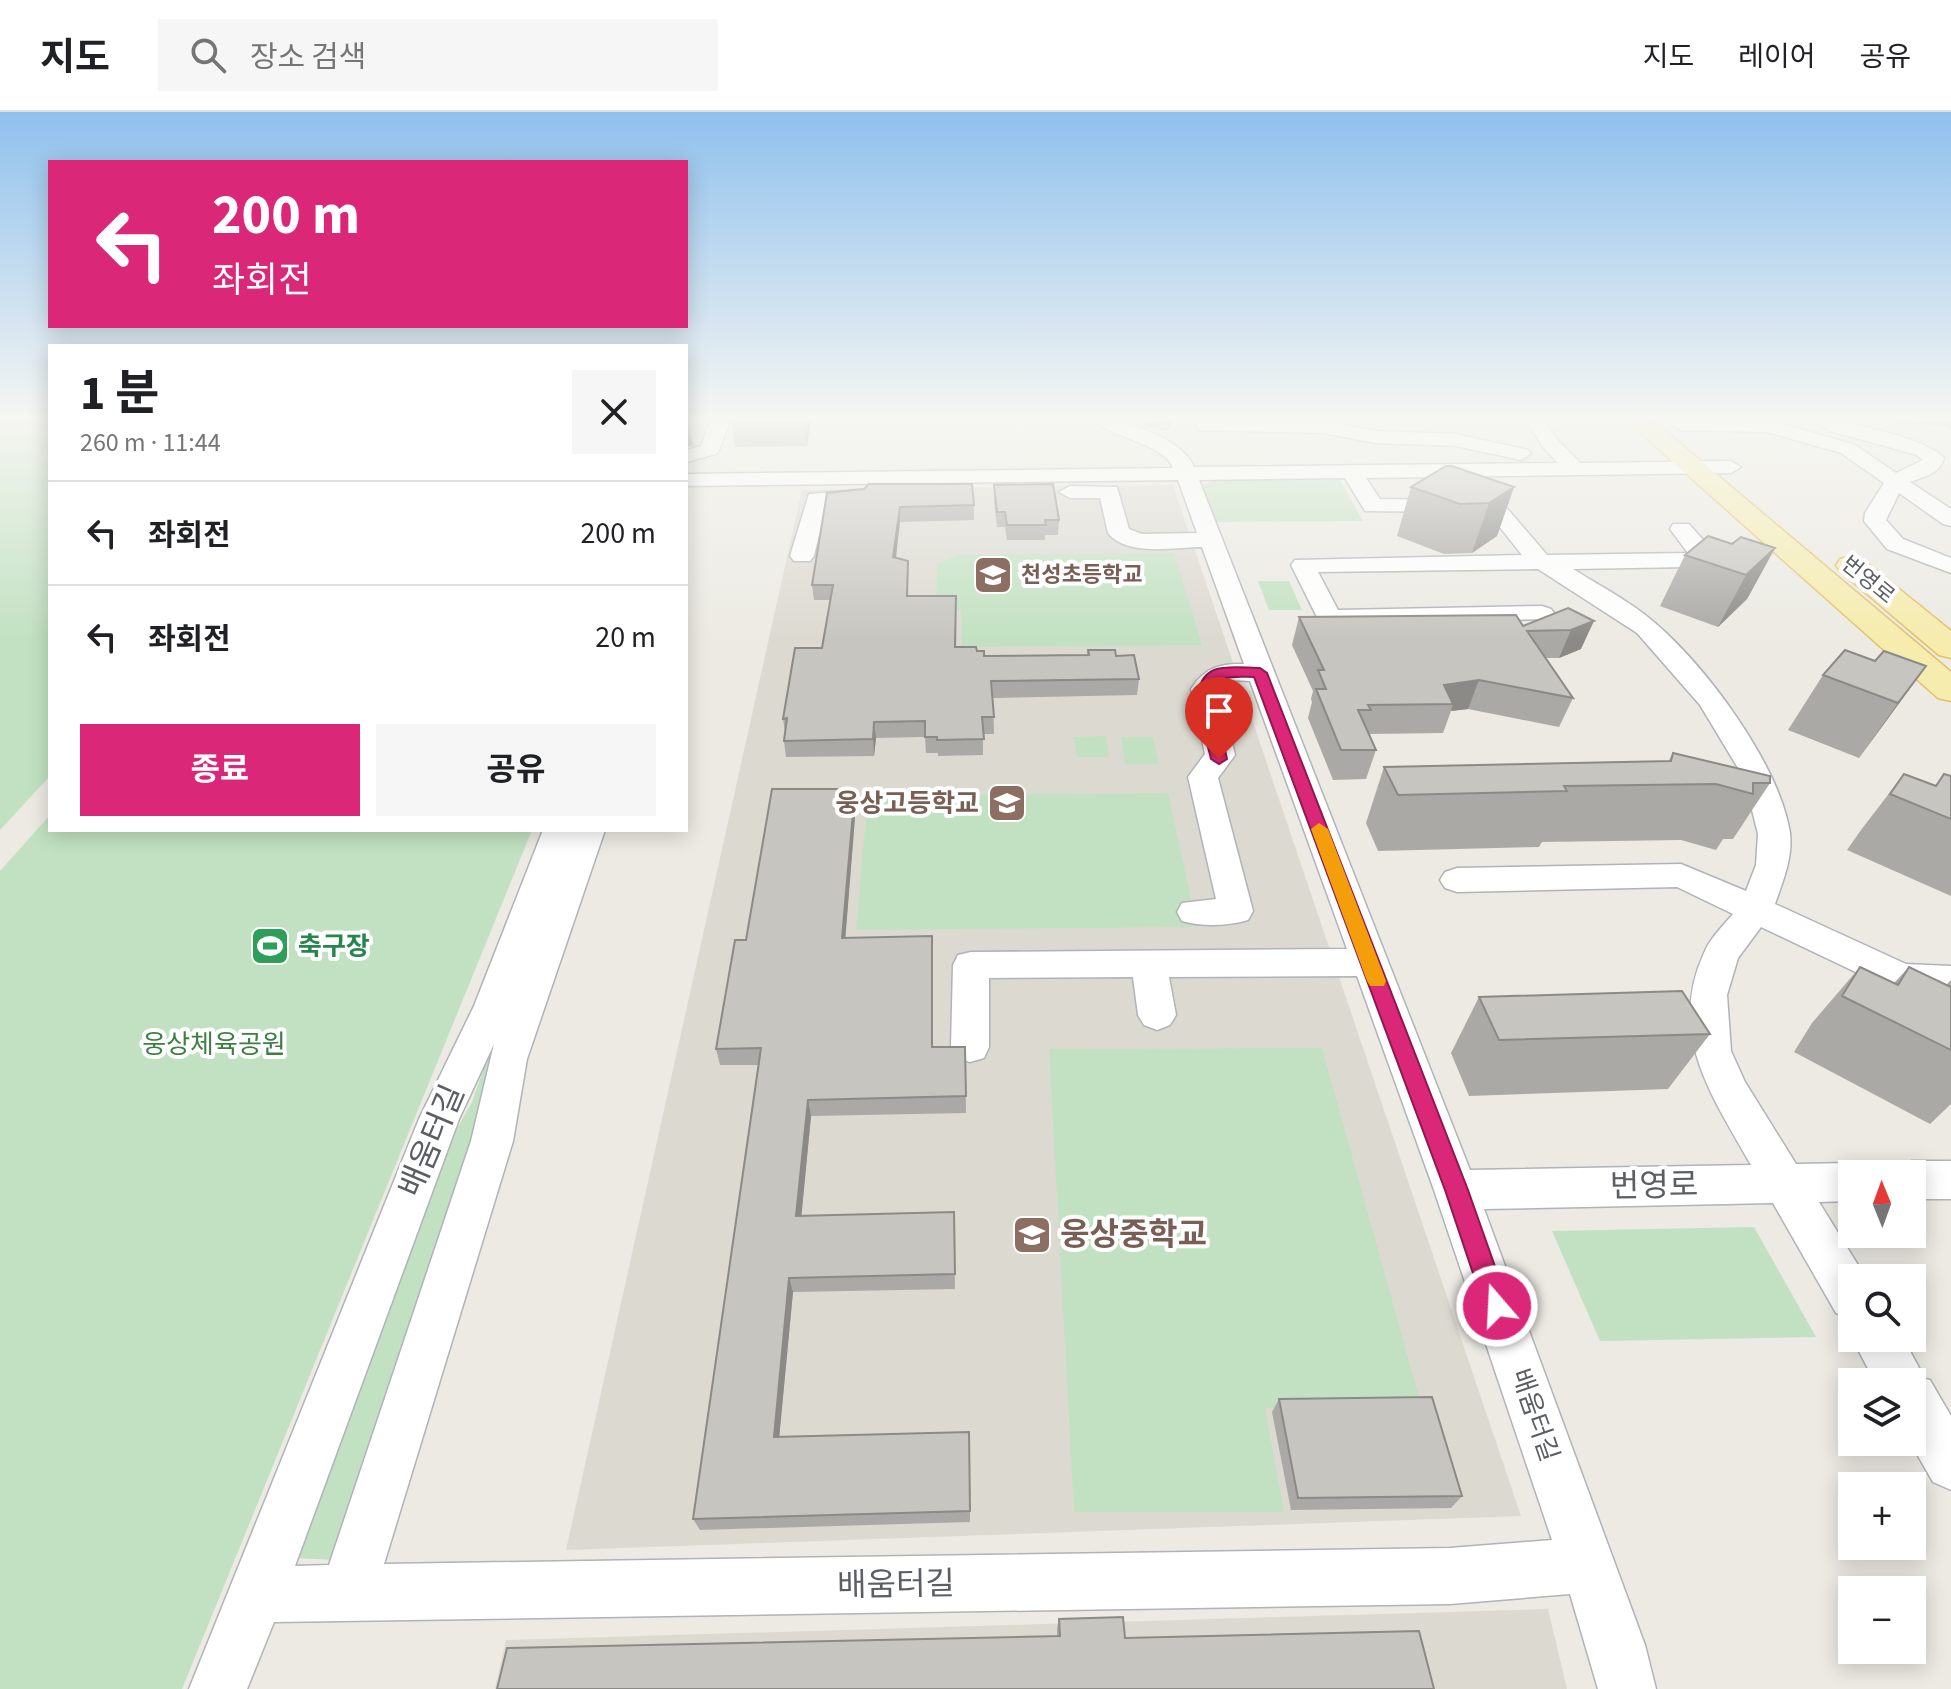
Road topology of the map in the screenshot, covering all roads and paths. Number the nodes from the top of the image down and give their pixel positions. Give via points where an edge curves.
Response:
1 (995, 494) edge
2 (1109, 494) edge
3 (1193, 494) edge
4 (1365, 494) edge
5 (1484, 494) edge
6 (1722, 494) edge
7 (1764, 494) edge
8 (1888, 494) edge
9 (1915, 494) edge
10 (1951, 497) edge
11 (1921, 498) junction
12 (1492, 504) junction
13 (1951, 519) edge
14 (1681, 529) dead end
15 (1211, 540) junction
16 (802, 556) dead end
17 (1545, 563) junction
18 (1951, 566) edge
19 (1542, 614) dead end
20 (1951, 648) edge
21 (1260, 673) junction
22 (1951, 690) edge
23 (558, 832) edge
24 (588, 832) edge
25 (1457, 880) dead end
26 (1713, 890) junction
27 (1621, 892) dead end
28 (1756, 909) junction
29 (1194, 912) dead end
30 (1370, 962) junction
31 (1149, 964) junction
32 (1951, 980) edge
33 (1157, 1015) dead end
34 (970, 1047) dead end
35 (1926, 1180) edge
36 (1951, 1180) edge
37 (1838, 1182) edge
38 (1784, 1183) junction
39 (1456, 1190) junction
40 (1838, 1274) edge
41 (1926, 1422) edge
42 (1951, 1464) edge
43 (1587, 1565) junction
44 (257, 1594) junction
45 (347, 1594) junction
46 (218, 1689) edge
47 (1627, 1689) edge

1 - 16 street via 823,496 817,499
2 - 15 street via 1123,536 1139,541
3 - 15 street, 배움터길
4 - 12 street via 1373,506
5 - 12 street
6 - 22 main road
7 - 20 main road, 번영로
8 - 18 street via 1876,513 1881,531 1895,544
9 - 11 street
10 - 11 street
11 - 13 street
12 - 17 street
14 - 17 street via 1705,556
15 - 21 street, 배움터길
17 - 19 street via 1498,569 1303,565 1329,618
17 - 28 street via 1646,628 1712,701 1774,834 1772,865
21 - 29 street via 1219,673 1205,689 1220,755 1203,777 1236,911
21 - 30 street, 배움터길
23 - 44 street, 배움터길 via 493,1006 439,1119
24 - 45 street, 배움터길 via 508,1059 492,1141
25 - 26 street via 1681,875
26 - 27 street
26 - 28 street
28 - 32 street via 1900,977
28 - 38 street via 1721,954 1709,995 1712,1051
30 - 31 street
30 - 39 street, 배움터길
31 - 33 street
31 - 34 street via 971,965
35 - 36 street
37 - 38 street, 번영로
38 - 39 street, 번영로
38 - 40 street
39 - 43 street, 배움터길
41 - 42 street
43 - 45 street, 배움터길 via 1450,1576
43 - 47 street, 배움터길
44 - 45 street, 배움터길
44 - 46 street

